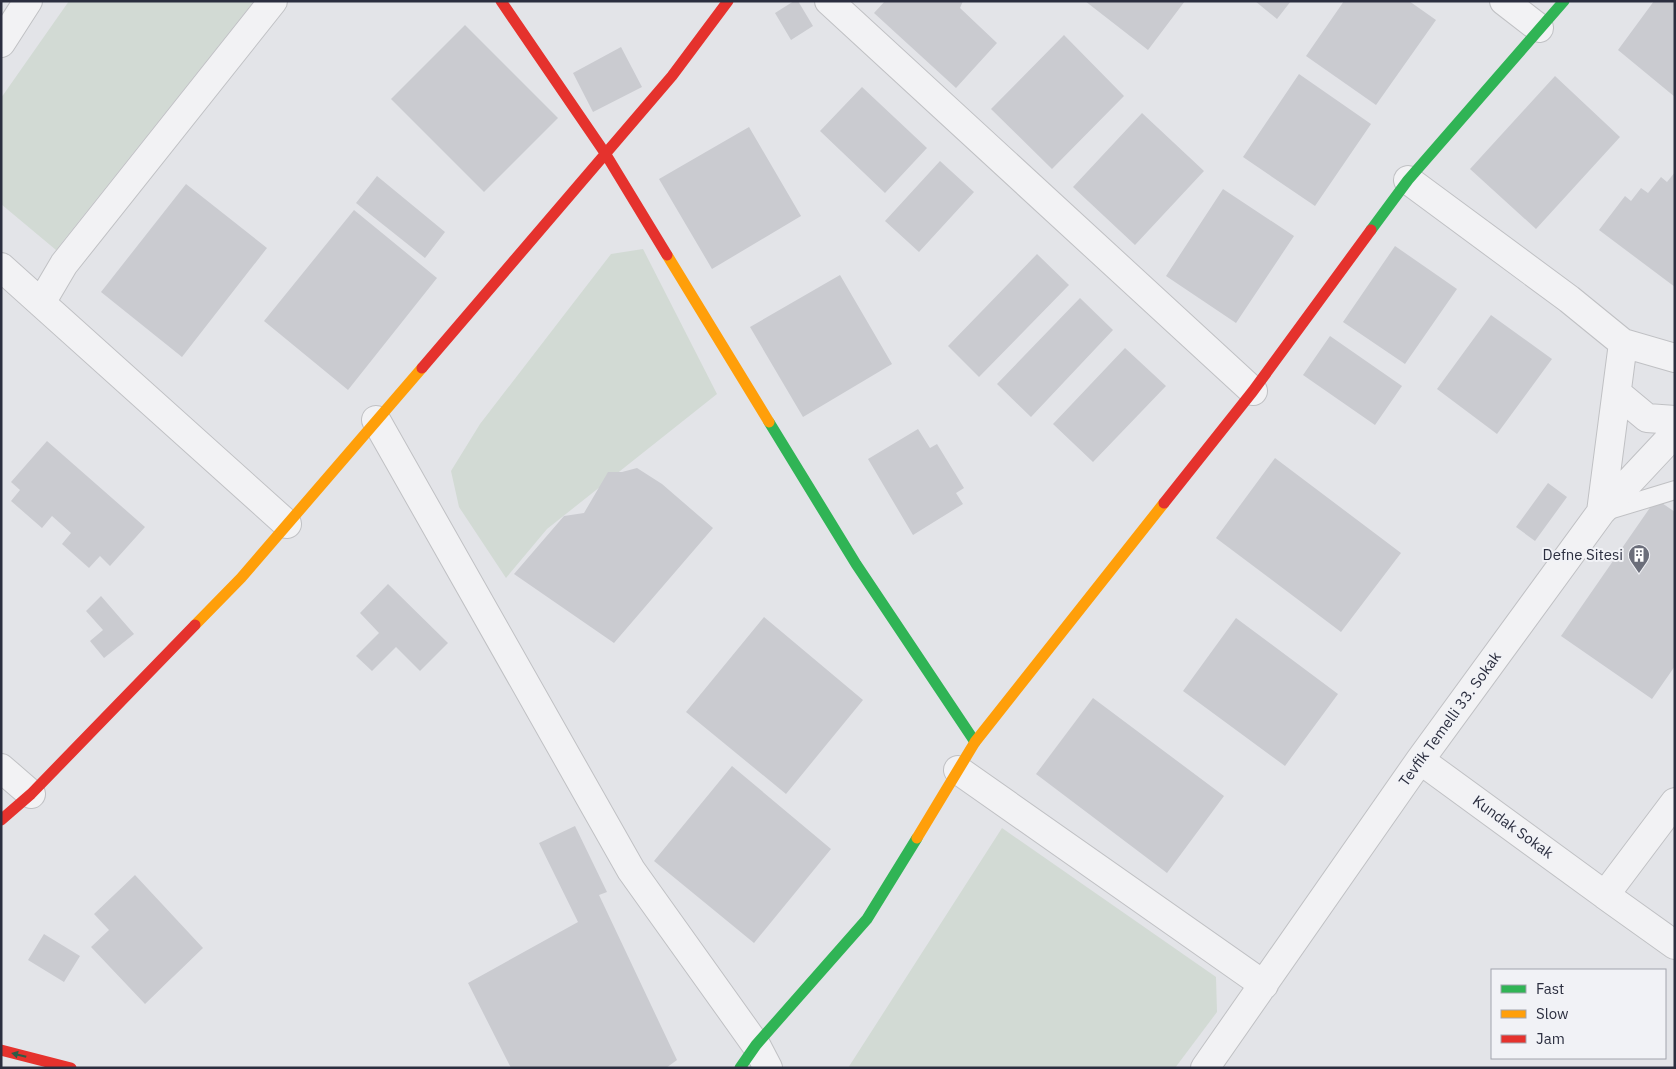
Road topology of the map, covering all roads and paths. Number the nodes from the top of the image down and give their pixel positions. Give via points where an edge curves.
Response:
1 (28, 1) edge
2 (273, 1) edge
3 (501, 1) edge
4 (728, 1) edge
5 (829, 1) edge
6 (1504, 1) edge
7 (1564, 1) edge
8 (1539, 28) junction
9 (1, 43) edge
10 (605, 153) junction
11 (1408, 180) junction
12 (1, 267) edge
13 (42, 303) junction
14 (1623, 343) junction
15 (1675, 358) edge
16 (1253, 392) junction
17 (1617, 393) junction
18 (376, 420) junction
19 (1675, 420) edge
20 (1675, 433) edge
21 (1675, 490) edge
22 (1601, 512) junction
23 (287, 524) junction
24 (975, 742) junction
25 (1420, 760) junction
26 (1, 768) edge
27 (958, 770) junction
28 (31, 794) junction
29 (1675, 802) edge
30 (1, 820) edge
31 (1605, 895) junction
32 (1675, 945) edge
33 (1264, 984) junction
34 (1, 1050) edge
35 (756, 1060) edge
36 (71, 1068) edge
37 (740, 1068) edge
38 (1206, 1068) edge

1 - 9 street
2 - 13 street via 64,264
3 - 10 street
4 - 10 street via 672,76
5 - 16 street
6 - 8 street
7 - 8 street
8 - 11 street
10 - 18 street
10 - 24 street via 856,564
11 - 14 street
11 - 16 street
12 - 13 street
13 - 23 street
14 - 15 street
14 - 17 street, Tevfik Temelli 33. Sokak
16 - 24 street
17 - 19 street via 1647,418
17 - 22 street, Tevfik Temelli 33. Sokak
18 - 23 street
18 - 35 street via 631,870
20 - 22 street
21 - 22 lane
22 - 25 street, Tevfik Temelli 33. Sokak
23 - 28 street via 241,578
24 - 27 street
25 - 31 street, Kundak Sokak
25 - 33 street, Tevfik Temelli 33. Sokak
26 - 28 street
27 - 33 street
27 - 35 street via 867,919
28 - 30 street
29 - 31 street
31 - 32 street, Kundak Sokak
33 - 38 street, Tevfik Temelli 33. Sokak
36 -> 34 street
35 - 37 street

